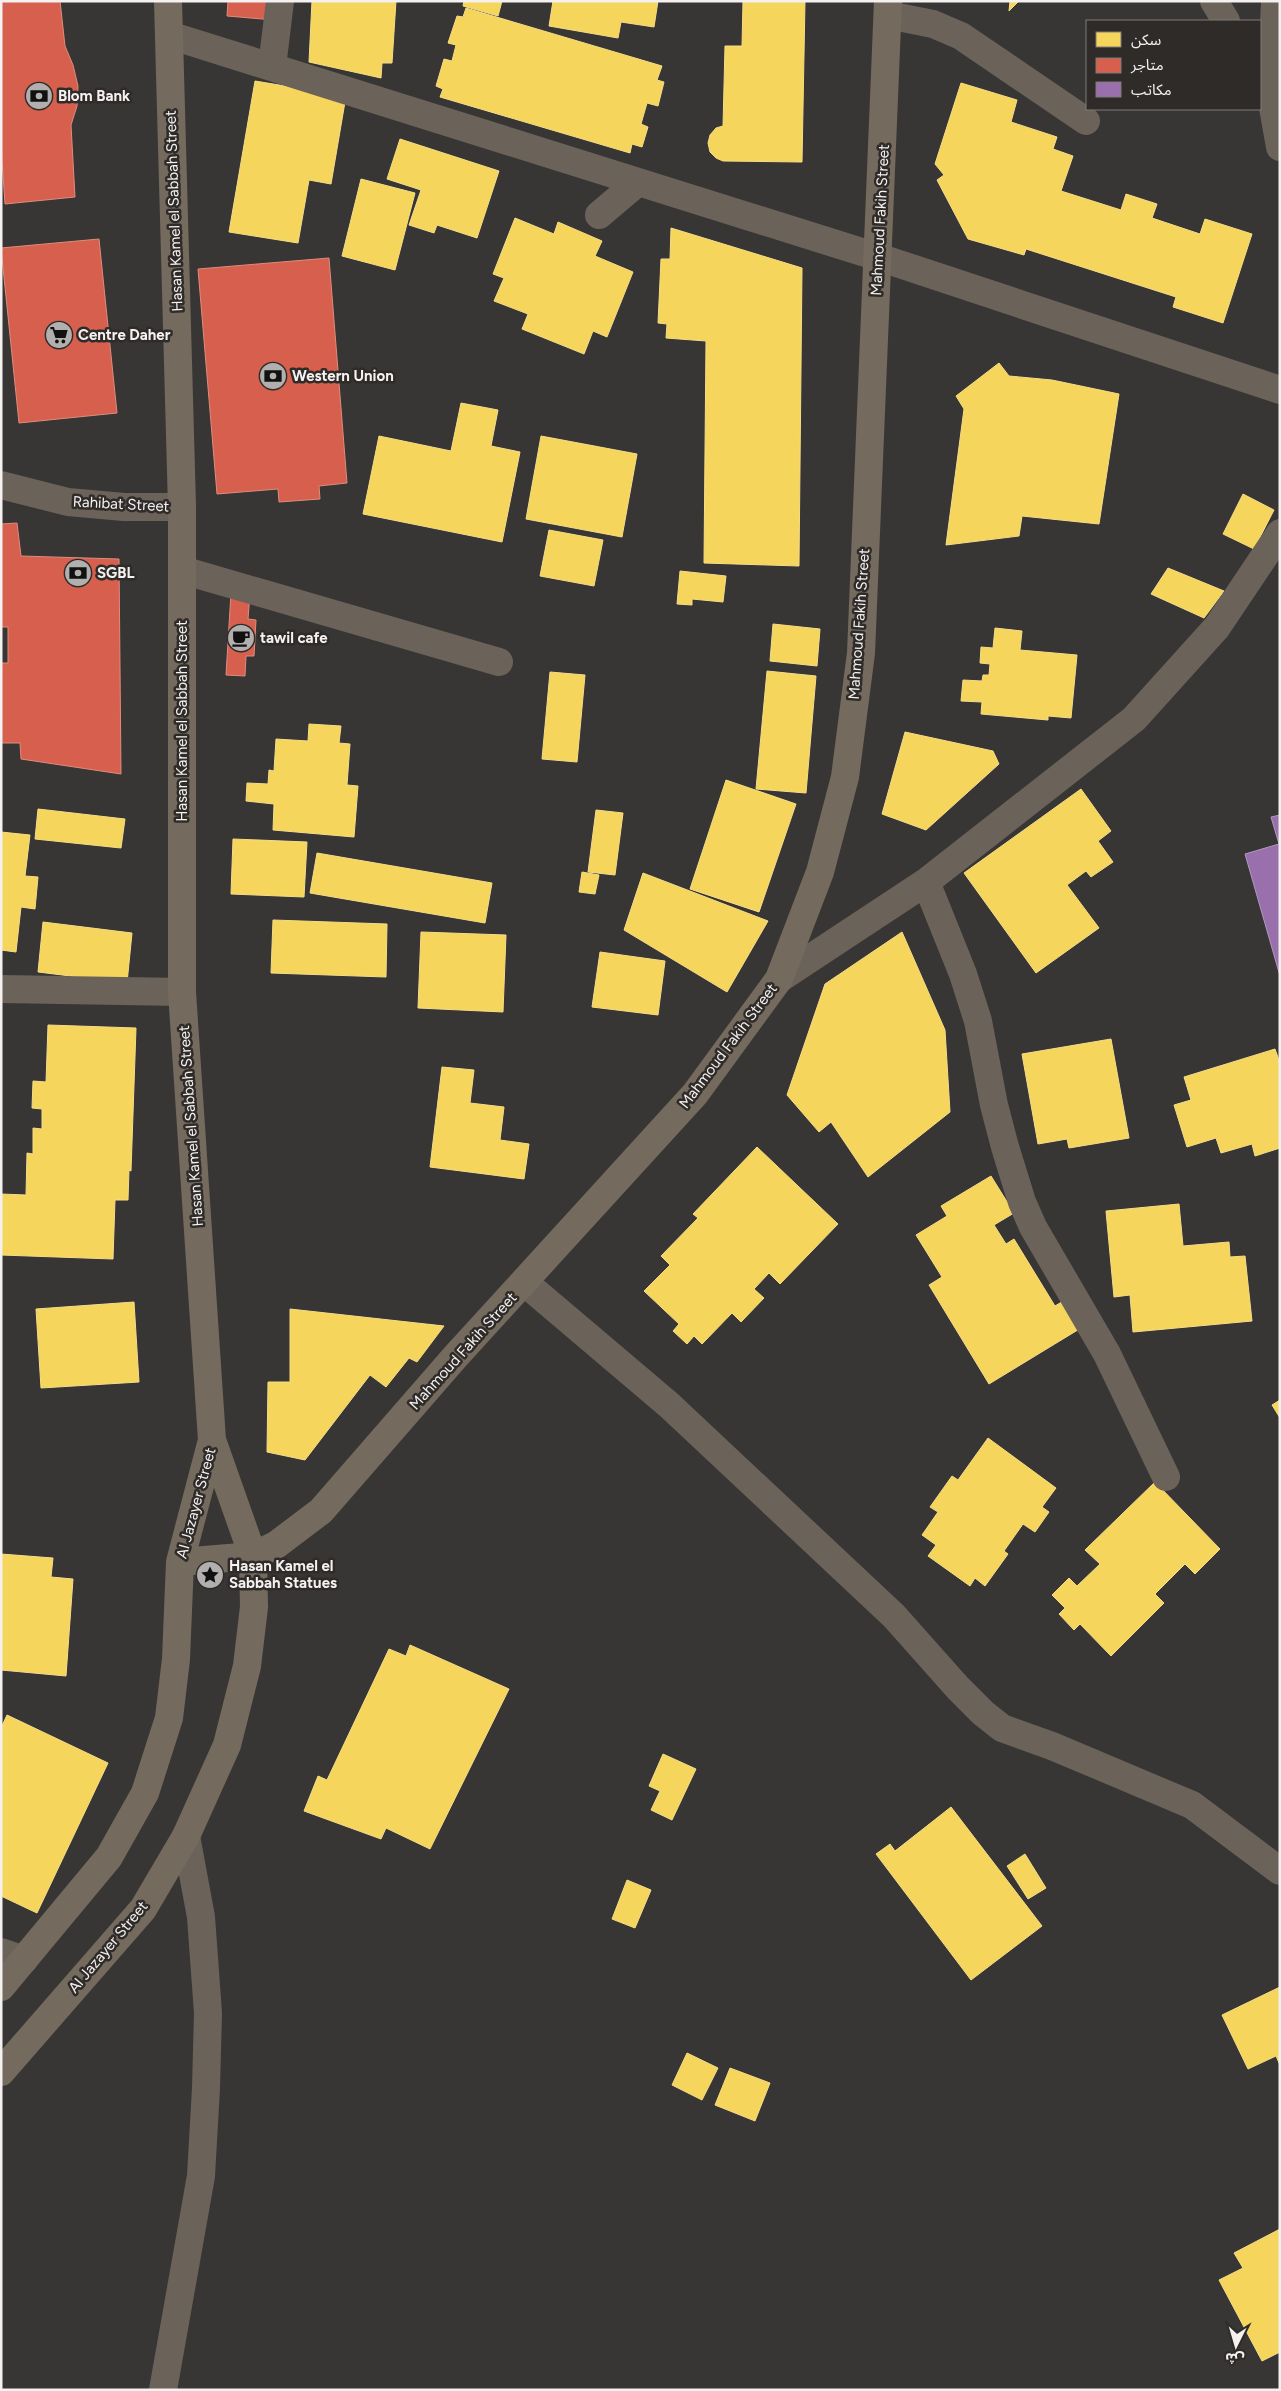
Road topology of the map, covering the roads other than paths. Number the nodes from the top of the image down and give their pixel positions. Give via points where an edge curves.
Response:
1 (168, 1) edge
2 (280, 1) edge
3 (1214, 1) edge
4 (1275, 1) edge
5 (888, 8) edge
6 (1225, 20) edge
7 (169, 35) junction
8 (1277, 35) edge
9 (272, 67) junction
10 (1265, 87) edge
11 (1086, 121) dead end
12 (1280, 147) edge
13 (638, 182) junction
14 (599, 215) dead end
15 (878, 257) junction
16 (1280, 390) edge
17 (1, 485) edge
18 (182, 507) junction
19 (1280, 533) edge
20 (182, 570) junction
21 (499, 662) dead end
22 (926, 882) junction
23 (778, 979) junction
24 (1, 989) edge
25 (182, 992) junction
26 (524, 1282) junction
27 (212, 1440) junction
28 (1166, 1477) dead end
29 (253, 1556) junction
30 (180, 1562) junction
31 (186, 1836) junction
32 (1280, 1871) edge
33 (13, 1956) edge
34 (1, 1986) edge
35 (1, 2072) edge
36 (163, 2390) edge

1 - 7 main road, Hasan Kamel el Sabbah Street
2 - 9 street
3 - 6 street
4 - 8 street
5 - 11 street via 961,36
5 - 15 main road, Mahmoud Fakih Street
7 - 9 street
7 - 18 main road, Hasan Kamel el Sabbah Street
8 - 10 street
9 - 13 street
10 - 12 street
13 - 14 street
13 - 15 street
15 - 16 street
15 - 23 main road, Mahmoud Fakih Street via 860,653 845,777 820,872
17 - 18 street, Rahibat Street via 68,502
18 - 20 main road, Hasan Kamel el Sabbah Street
19 - 22 street via 1217,627 1134,719
20 - 21 street
20 - 25 main road, Hasan Kamel el Sabbah Street
22 - 23 street
22 - 28 street via 978,1021 1004,1147 1022,1202 1106,1354
23 - 26 main road, Mahmoud Fakih Street via 695,1094
24 - 25 street
25 - 27 main road, Hasan Kamel el Sabbah Street
26 - 29 main road, Mahmoud Fakih Street via 321,1511 276,1545
26 - 32 street via 683,1418 894,1616 958,1688 1002,1728 1192,1805
27 - 29 main road, Al Jazayer Street
27 - 30 main road, Al Jazayer Street
29 - 30 main road, Mahmoud Fakih Street
29 - 31 main road, Al Jazayer Street via 254,1607 247,1666 227,1745
30 - 33 main road, Al Jazayer Street via 176,1659 169,1718 145,1793 109,1857
31 - 35 main road, Al Jazayer Street via 143,1909
31 - 36 street via 201,1917 208,2013 206,2088 201,2176
33 - 34 main road, Al Jazayer Street

